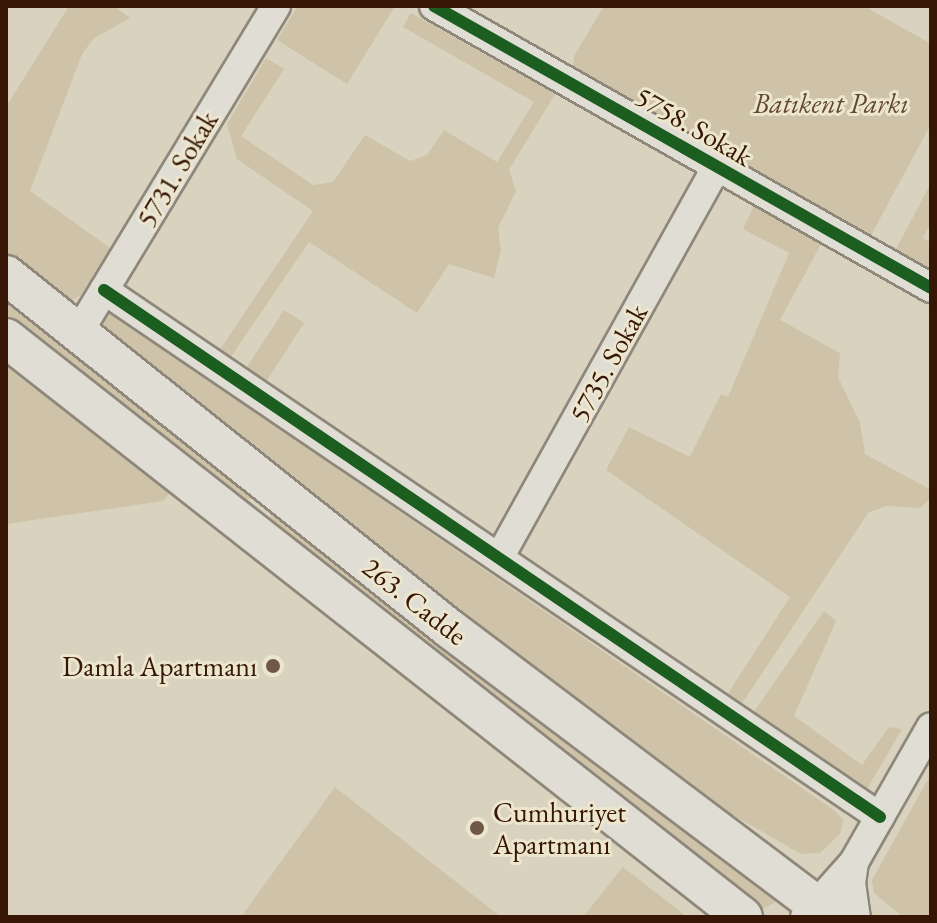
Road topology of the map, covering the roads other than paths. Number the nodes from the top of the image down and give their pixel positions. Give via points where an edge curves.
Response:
1 (276, 6) edge
2 (434, 6) edge
3 (717, 167) junction
4 (6, 275) edge
5 (931, 288) edge
6 (104, 290) junction
7 (78, 333) junction
8 (6, 338) edge
9 (499, 558) junction
10 (931, 727) edge
11 (880, 817) junction
12 (854, 862) junction
13 (818, 913) edge
14 (743, 917) edge
15 (856, 917) edge

1 - 6 street, 5731. Sokak
2 - 3 street, 5758. Sokak
3 - 5 street, 5758. Sokak
3 - 9 street, 5735. Sokak
4 - 7 main road, 263. Cadde
6 - 7 street, 5731. Sokak
6 - 9 street
7 - 13 main road, 263. Cadde
8 - 14 main road, 263. Cadde
9 - 11 street
10 - 11 street
11 - 12 street
12 - 13 street
12 - 15 street

